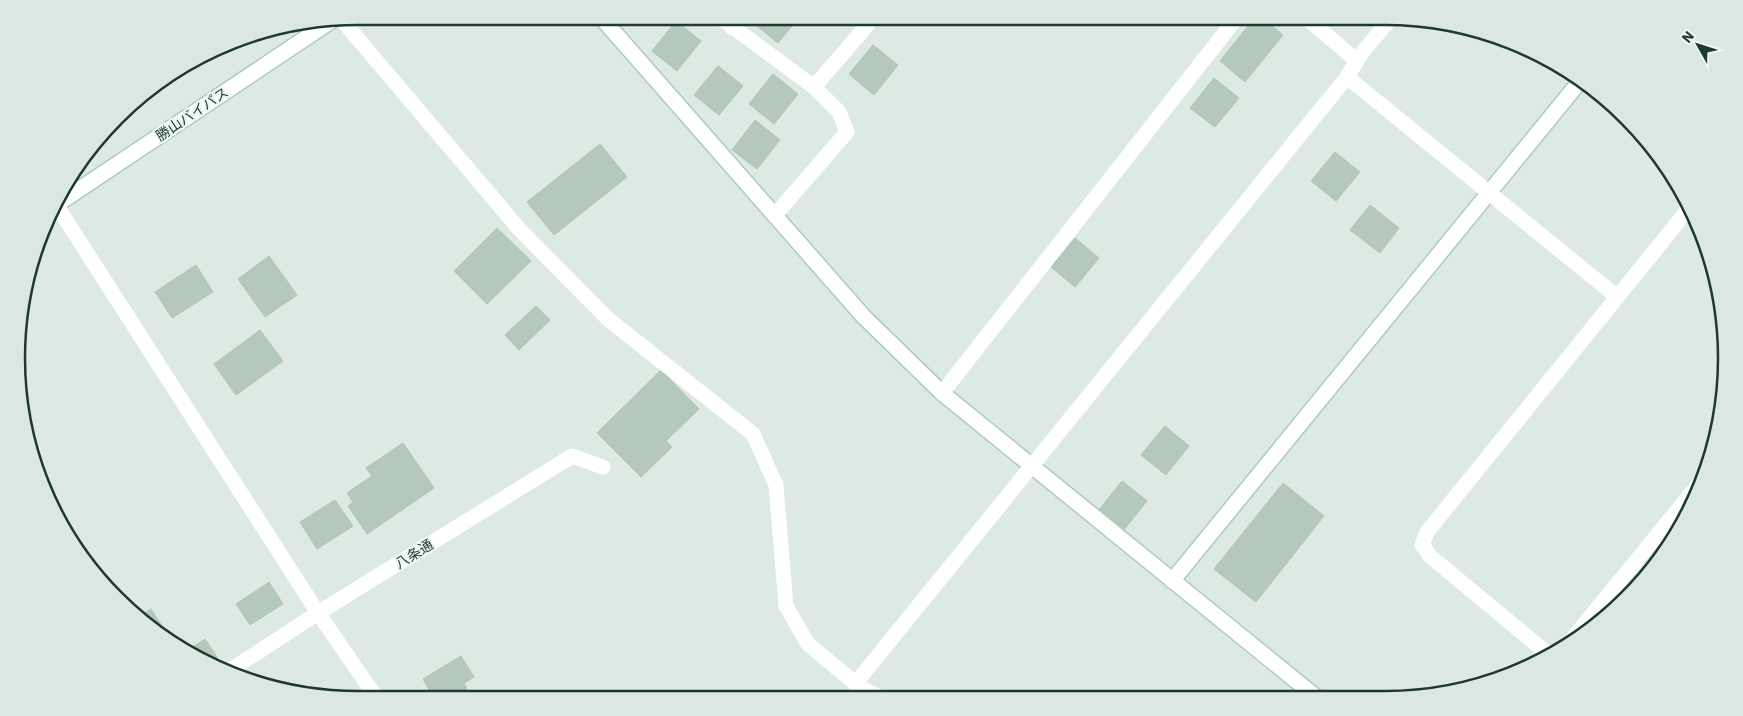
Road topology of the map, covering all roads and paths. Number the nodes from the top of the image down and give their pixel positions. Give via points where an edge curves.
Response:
1 (608, 25) edge
2 (741, 25) edge
3 (867, 25) edge
4 (1231, 25) edge
5 (1315, 25) edge
6 (1386, 25) edge
7 (347, 26) edge
8 (321, 27) edge
9 (1357, 61) junction
10 (1348, 77) junction
11 (1576, 85) edge
12 (814, 87) junction
13 (1489, 191) junction
14 (67, 196) edge
15 (59, 212) edge
16 (1685, 213) edge
17 (774, 215) junction
18 (1616, 296) junction
19 (942, 393) junction
20 (1032, 466) junction
21 (603, 468) dead end
22 (1687, 499) edge
23 (1172, 581) junction
24 (318, 613) junction
25 (1583, 625) edge
26 (1544, 651) edge
27 (235, 667) edge
28 (855, 684) junction
29 (372, 691) edge
30 (868, 691) edge
31 (1309, 691) edge

1 - 17 street
2 - 12 street
3 - 12 street
4 - 19 street
5 - 9 street
6 - 9 street
7 - 28 street via 520,230 567,278 608,319 754,434 776,485 786,606 808,644
8 - 14 street, 勝山バイパス
9 - 10 street
10 - 13 street
10 - 20 street
11 - 13 street
12 - 17 street via 839,112 847,132
13 - 18 street
13 - 23 street
15 - 24 street
16 - 18 street
17 - 19 street via 863,316
18 - 26 street via 1428,532 1422,545 1431,557
19 - 20 street
20 - 23 street
20 - 28 street
21 - 24 street, 八条通 via 572,456
22 - 25 street
23 - 31 street
24 - 27 street, 八条通
24 - 29 street
28 - 30 street

